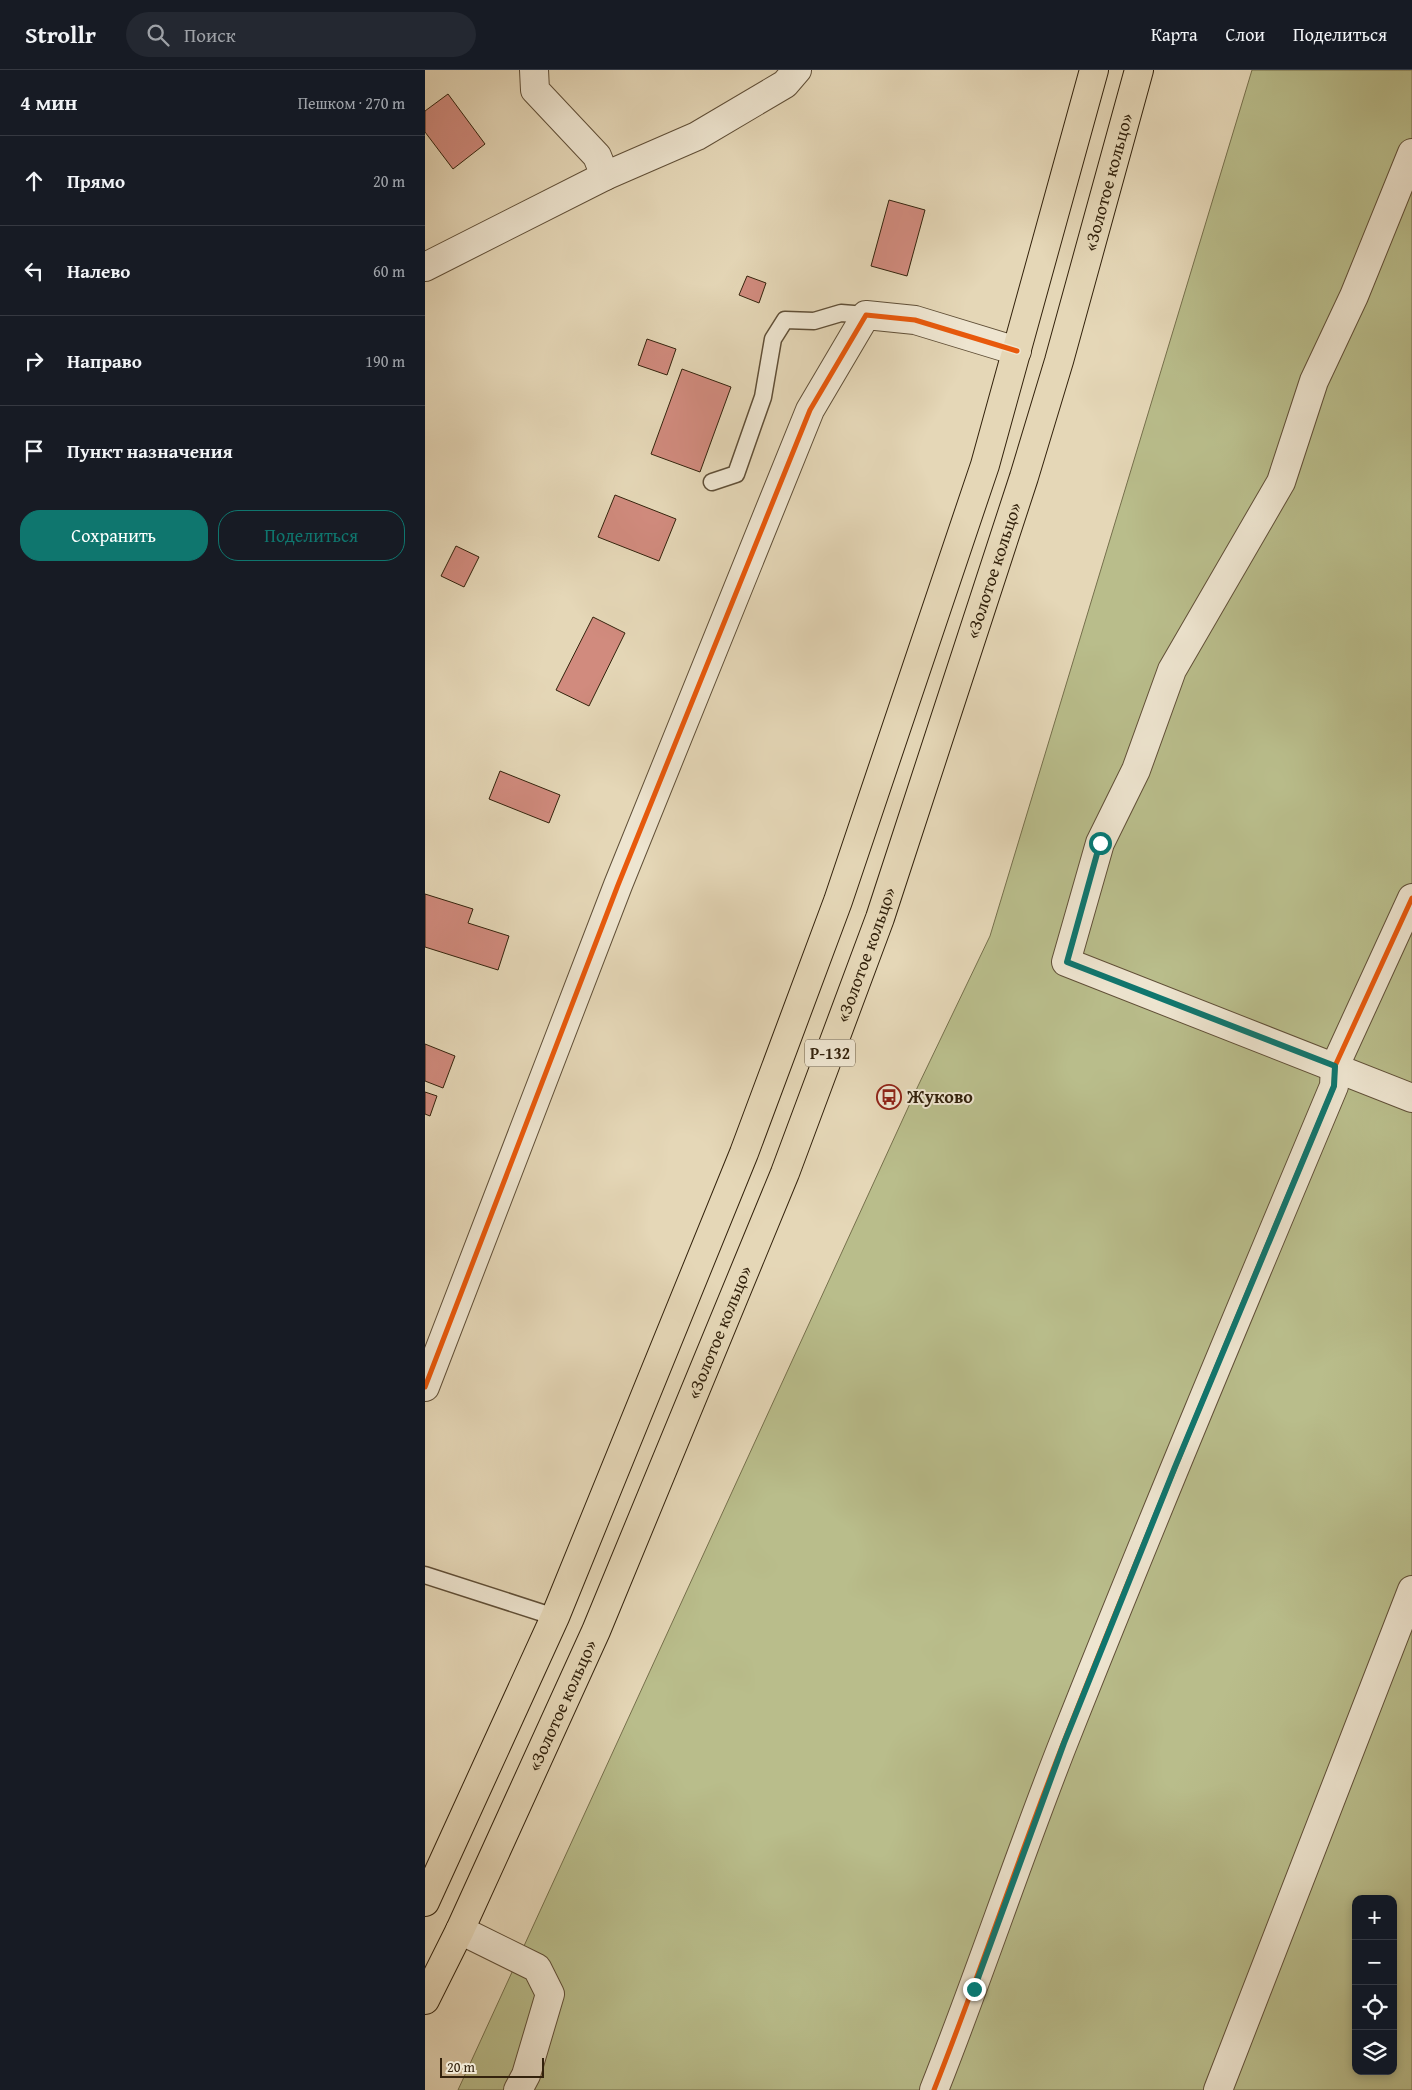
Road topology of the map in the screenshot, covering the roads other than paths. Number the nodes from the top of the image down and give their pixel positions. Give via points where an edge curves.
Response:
1 (534, 70) edge
2 (797, 70) edge
3 (1094, 70) edge
4 (1139, 70) edge
5 (1412, 153) edge
6 (605, 176) junction
7 (425, 267) edge
8 (866, 315) junction
9 (1017, 351) junction
10 (712, 482) dead end
11 (1412, 898) edge
12 (1335, 1066) junction
13 (1412, 1098) edge
14 (425, 1387) edge
15 (425, 1575) edge
16 (1412, 1590) edge
17 (555, 1617) junction
18 (425, 1902) edge
19 (460, 1930) junction
20 (425, 2000) edge
21 (518, 2090) edge
22 (934, 2090) edge
23 (1218, 2090) edge

1 - 6 street via 535,90 597,156
2 - 6 street via 785,84 697,136
3 - 9 highway, Р-132
4 - 19 highway, «Золотое кольцо» / Р-132 via 1051,388 880,918 785,1173 600,1622
5 - 12 street via 1354,296 1314,381 1281,482 1172,670 1136,770 1100,843 1067,962
6 - 7 street
8 - 9 street via 915,320
8 - 10 lane via 841,313 815,321 785,320 773,338 763,397 737,474
8 - 14 street via 810,410 618,886
9 - 17 highway, Р-132 via 985,465 839,901 744,1153
11 - 12 street
12 - 13 street
12 - 22 street via 1334,1086 1064,1743
15 - 17 lane
16 - 23 street
17 - 18 highway, Р-132
19 - 20 highway, «Золотое кольцо» / Р-132
19 - 21 street via 537,1968 550,1994 526,2075

